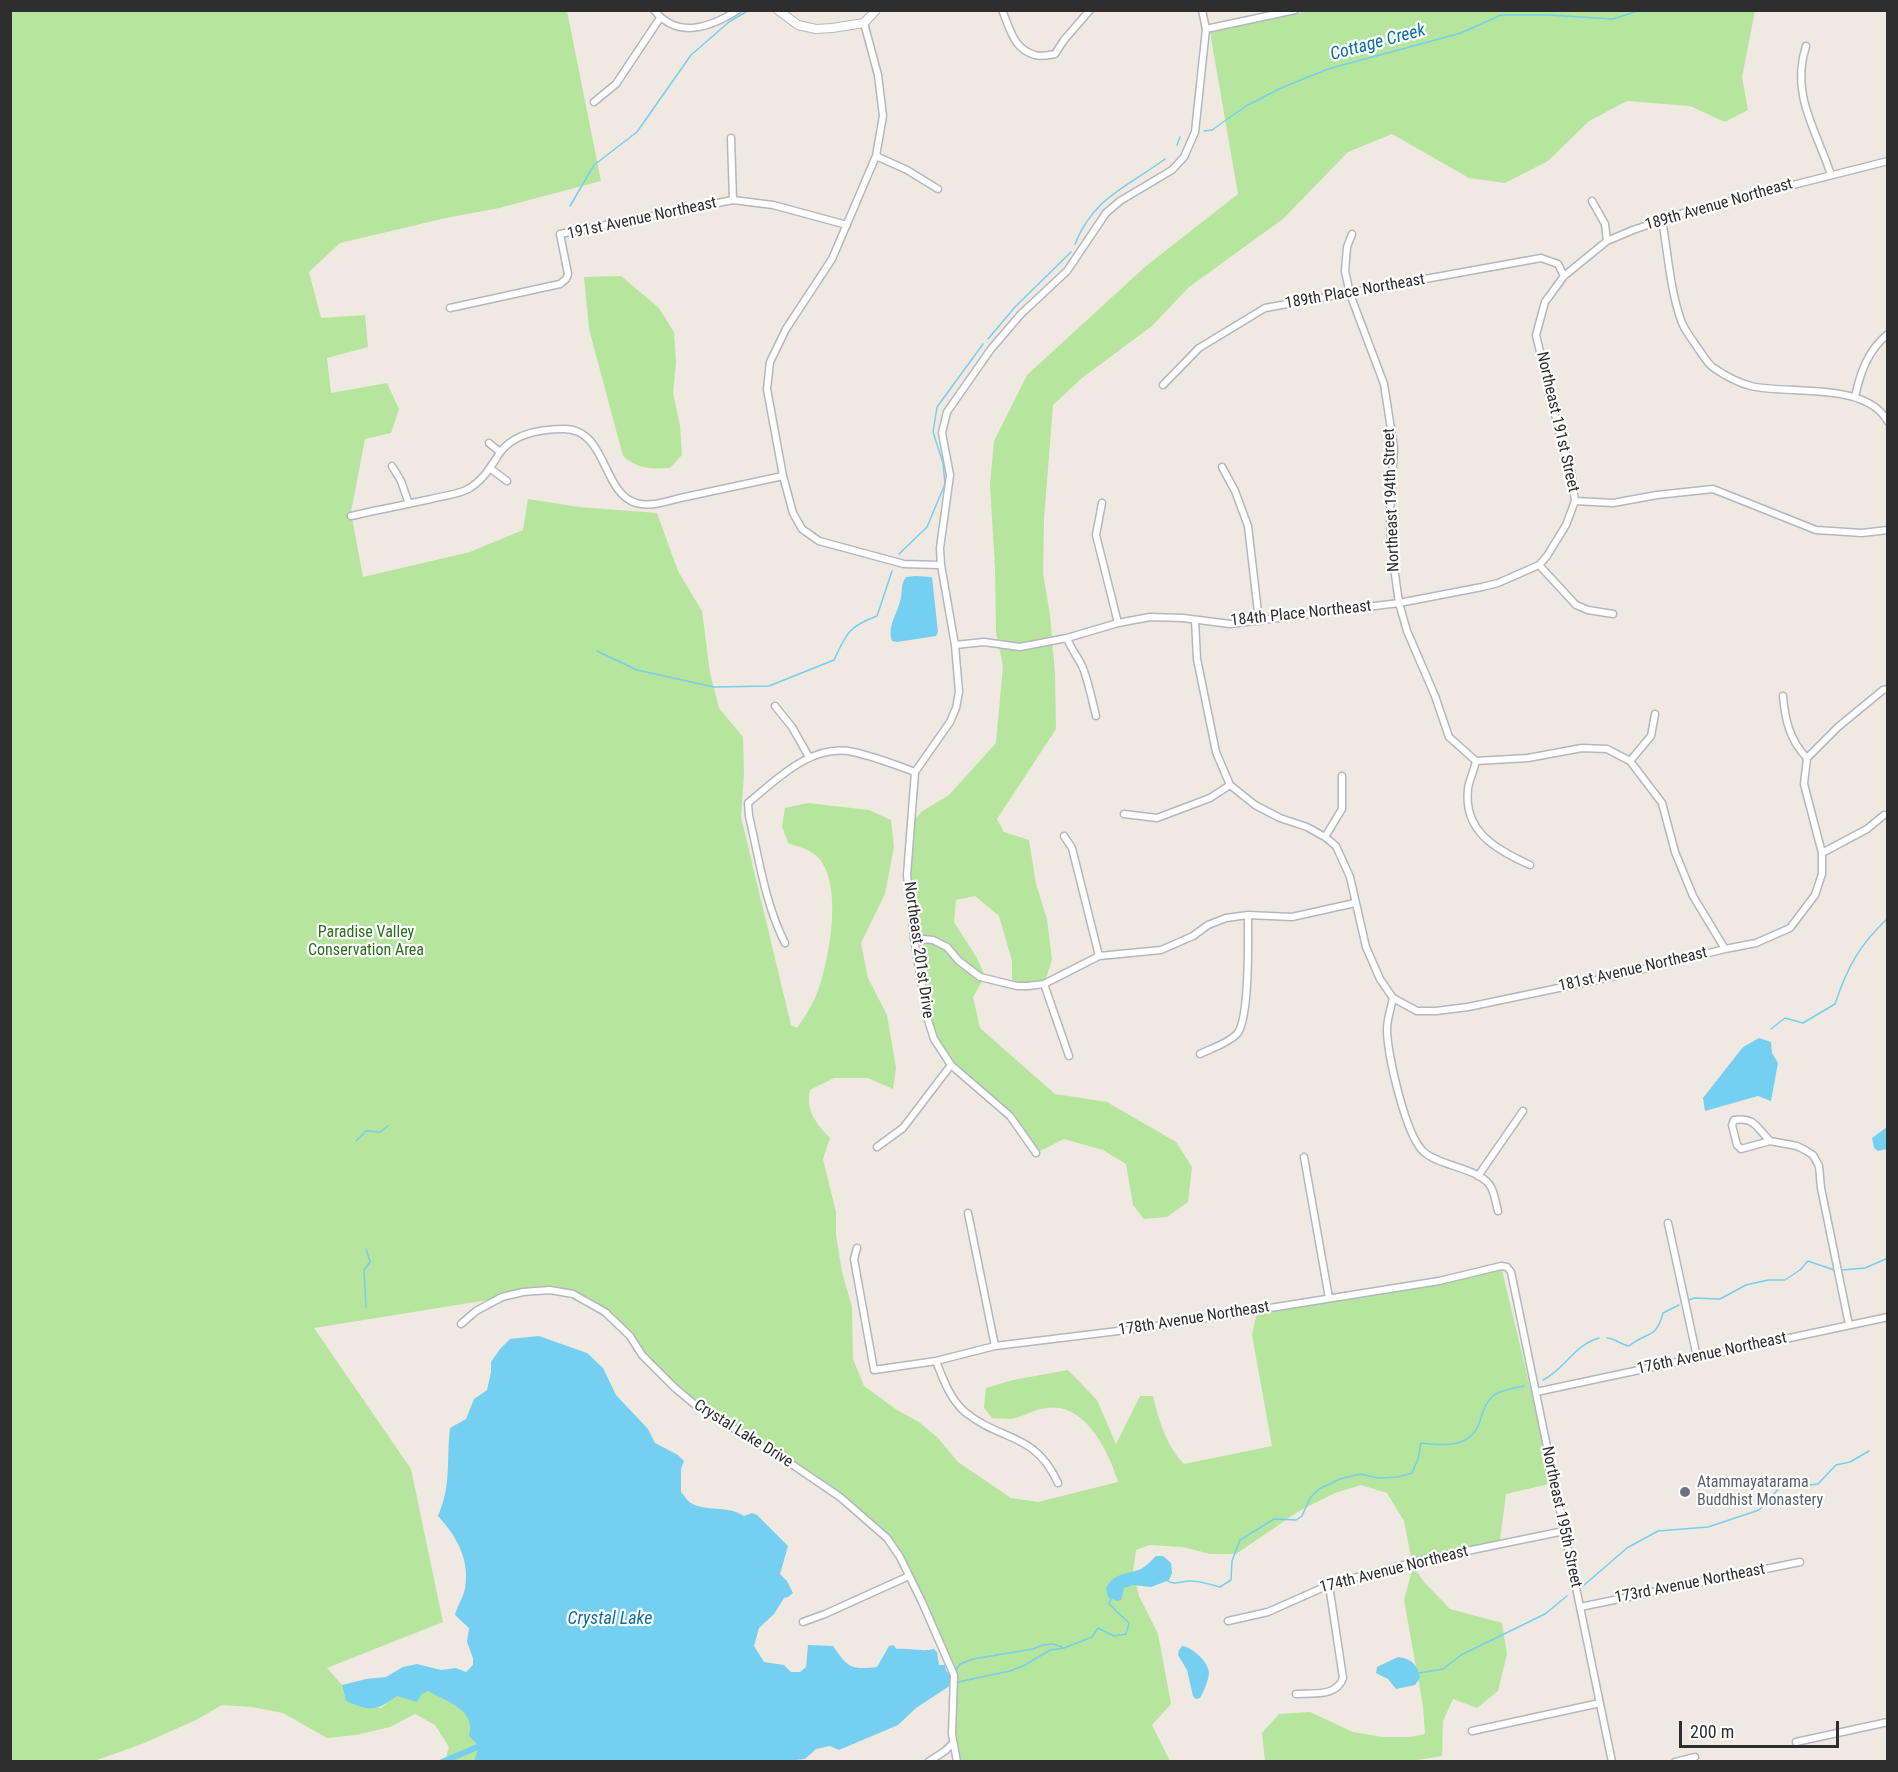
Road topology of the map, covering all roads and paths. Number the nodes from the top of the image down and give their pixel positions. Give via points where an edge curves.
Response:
1 (654, 10) edge
2 (738, 10) edge
3 (778, 10) edge
4 (876, 10) edge
5 (1002, 10) edge
6 (1090, 10) edge
7 (1202, 10) edge
8 (1295, 10) edge
9 (660, 18) junction
10 (864, 23) junction
11 (1206, 29) junction
12 (1806, 46) dead end
13 (594, 102) dead end
14 (730, 138) dead end
15 (876, 156) junction
16 (1887, 161) edge
17 (1831, 176) junction
18 (938, 189) dead end
19 (733, 200) junction
20 (1592, 201) dead end
21 (1662, 220) junction
22 (847, 225) junction
23 (1352, 234) dead end
24 (1607, 241) junction
25 (1564, 276) junction
26 (1350, 294) junction
27 (450, 308) dead end
28 (1887, 334) edge
29 (1164, 385) dead end
30 (1856, 397) junction
31 (1887, 422) edge
32 (489, 443) dead end
33 (500, 452) junction
34 (392, 466) dead end
35 (1222, 467) dead end
36 (491, 469) junction
37 (783, 476) junction
38 (507, 481) dead end
39 (1575, 501) junction
40 (1102, 503) dead end
41 (409, 504) junction
42 (351, 516) dead end
43 (1887, 530) edge
44 (941, 565) junction
45 (1539, 565) junction
46 (1399, 603) junction
47 (1613, 614) dead end
48 (1195, 620) junction
49 (1259, 621) junction
50 (1118, 622) junction
51 (1067, 638) junction
52 (955, 645) junction
53 (1887, 689) edge
54 (1783, 696) dead end
55 (775, 706) dead end
56 (1655, 714) dead end
57 (1096, 716) dead end
58 (809, 757) junction
59 (1807, 758) junction
60 (1476, 761) junction
61 (1630, 761) junction
62 (915, 772) junction
63 (1342, 776) dead end
64 (1230, 785) junction
65 (1124, 814) dead end
66 (1884, 815) dead end
67 (1064, 836) dead end
68 (1325, 837) junction
69 (1822, 853) junction
70 (1530, 865) dead end
71 (1355, 903) junction
72 (1248, 915) junction
73 (914, 938) junction
74 (785, 943) dead end
75 (1725, 949) junction
76 (1099, 956) junction
77 (1044, 984) junction
78 (1393, 998) junction
79 (1200, 1054) dead end
80 (1069, 1056) dead end
81 (951, 1065) junction
82 (1523, 1111) dead end
83 (1770, 1140) junction
84 (877, 1147) dead end
85 (1036, 1153) dead end
86 (1304, 1156) dead end
87 (1478, 1176) junction
88 (1498, 1211) dead end
89 (968, 1213) dead end
90 (1668, 1223) dead end
91 (857, 1248) dead end
92 (1511, 1272) joint
93 (1329, 1298) junction
94 (1887, 1317) edge
95 (461, 1324) dead end
96 (1849, 1325) junction
97 (995, 1346) junction
98 (1697, 1357) junction
99 (936, 1361) junction
100 (1536, 1392) junction
101 (1058, 1483) dead end
102 (1564, 1531) junction
103 (1800, 1563) dead end
104 (909, 1576) junction
105 (1329, 1585) junction
106 (1580, 1606) junction
107 (1228, 1621) dead end
108 (803, 1622) dead end
109 (1296, 1694) dead end
110 (1600, 1703) junction
111 (1887, 1722) edge
112 (1472, 1731) dead end
113 (1796, 1742) dead end
114 (952, 1744) junction
115 (1695, 1757) dead end
116 (928, 1761) edge
117 (957, 1761) edge
118 (1612, 1761) edge
119 (1675, 1761) edge

1 - 9 street
2 - 9 street via 703,27 673,25
3 - 10 street via 798,25 816,29
4 - 10 street
5 - 6 street via 1018,45 1036,56 1055,54
7 - 11 street
8 - 11 street
9 - 13 street via 616,84
10 - 15 street via 878,75 883,116
11 - 44 street via 1195,132 1184,157 1160,179 1106,213 1067,271 992,348 947,412 942,433 950,475
12 - 17 street via 1801,90
14 - 19 street
15 - 18 street
15 - 22 street
16 - 17 street, 189th Avenue Northeast
17 - 21 street, 189th Avenue Northeast
19 - 22 street, 191st Avenue Northeast via 773,205
19 - 27 street, 191st Avenue Northeast via 560,234 568,274 560,284
20 - 24 street via 1605,224
21 - 24 street, 189th Avenue Northeast
21 - 30 street via 1678,309 1688,333 1712,367 1749,386
22 - 37 street via 832,259 786,329 770,362 767,389
23 - 26 street, Northeast 194th Street via 1345,271
24 - 25 street, 189th Avenue Northeast
25 - 26 street, 189th Place Northeast via 1558,264 1541,258
25 - 39 street, Northeast 191st Street via 1545,302 1536,335 1571,470
26 - 29 street, 189th Place Northeast via 1265,308 1199,348
26 - 46 street, Northeast 194th Street via 1384,384 1394,448 1391,546
28 - 30 street via 1861,371
30 - 31 street
32 - 33 street
33 - 36 street
33 - 37 street via 524,434 574,429 585,435 612,481 636,504 658,503
34 - 41 street
35 - 49 street via 1248,526
36 - 38 street
36 - 41 street via 468,489
37 - 44 street via 793,513 802,529 819,541 904,564
39 - 43 street via 1613,503 1713,489 1816,530
39 - 45 street, Northeast 191st Street via 1566,525
40 - 50 street via 1096,535
41 - 42 street
44 - 52 street
45 - 46 street, 184th Place Northeast via 1482,587
45 - 47 street via 1575,605
46 - 49 street, 184th Place Northeast
46 - 60 street, Northeast 194th Street via 1449,737
48 - 49 street, 184th Place Northeast via 1230,624
48 - 50 street, 184th Place Northeast via 1150,617
48 - 64 street via 1197,659 1216,752
50 - 51 street, 184th Place Northeast
51 - 52 street, 184th Place Northeast via 1020,647 984,642
51 - 57 street via 1090,688
52 - 62 street via 959,692 956,708
53 - 59 street via 1838,727
54 - 59 street via 1791,737
55 - 58 street
56 - 61 street via 1651,736
58 - 62 street via 852,751
58 - 74 street via 748,803 776,926
59 - 69 street via 1804,784
60 - 61 street via 1528,758 1582,748 1607,749
60 - 70 street via 1468,789 1473,822 1493,846
61 - 75 street via 1662,803 1675,852 1693,896
62 - 73 street, Northeast 201st Drive via 907,875
63 - 68 street via 1342,809
64 - 65 street via 1210,798 1157,818
64 - 68 street via 1255,805
66 - 69 street via 1867,829
67 - 76 street via 1072,848
68 - 71 street via 1343,860
69 - 75 street, 181st Avenue Northeast via 1822,874 1815,895 1790,928 1756,944
71 - 72 street via 1292,917
71 - 78 street via 1372,963
72 - 76 street via 1208,925 1161,950
72 - 79 street via 1242,1026 1229,1040
73 - 77 street via 933,940 947,947 980,977 1017,986
73 - 81 street, Northeast 201st Drive via 927,1017 934,1039
75 - 78 street, 181st Avenue Northeast via 1468,1007 1417,1011
76 - 77 street
77 - 80 street
78 - 87 street via 1387,1045 1396,1087 1413,1135 1431,1158
81 - 84 street via 903,1128
81 - 85 street, Northeast 201st Drive via 1010,1116
82 - 87 street
83 - 83 street via 1741,1149 1732,1125 1734,1120 1751,1120
83 - 96 street via 1805,1150 1819,1166
86 - 93 street
87 - 88 street via 1492,1189
89 - 97 street
90 - 98 street
91 - 99 street, 178th Avenue Northeast via 854,1259 874,1370
92 - 93 street, 178th Avenue Northeast via 1502,1266 1439,1281
92 - 100 street, Northeast 195th Street
93 - 97 street, 178th Avenue Northeast
94 - 96 street, 176th Avenue Northeast
95 - 104 street, Crystal Lake Drive via 502,1297 550,1290 573,1294 604,1312 630,1336 650,1363 699,1408 840,1497 887,1538
96 - 98 street, 176th Avenue Northeast
97 - 99 street, 178th Avenue Northeast
98 - 100 street, 176th Avenue Northeast
99 - 101 street via 945,1384 964,1411 1026,1444 1048,1464
100 - 102 street, Northeast 195th Street
102 - 105 street, 174th Avenue Northeast via 1418,1561
102 - 106 street, Northeast 195th Street
103 - 106 street, 173rd Avenue Northeast
104 - 108 street
104 - 114 street, Crystal Lake Drive via 953,1673
105 - 107 street, 174th Avenue Northeast via 1274,1610
105 - 109 street via 1343,1678 1335,1690
106 - 110 street, Northeast 195th Street
110 - 112 street
110 - 118 street, Northeast 195th Street
111 - 113 street
114 - 116 street
114 - 117 street
115 - 119 street

